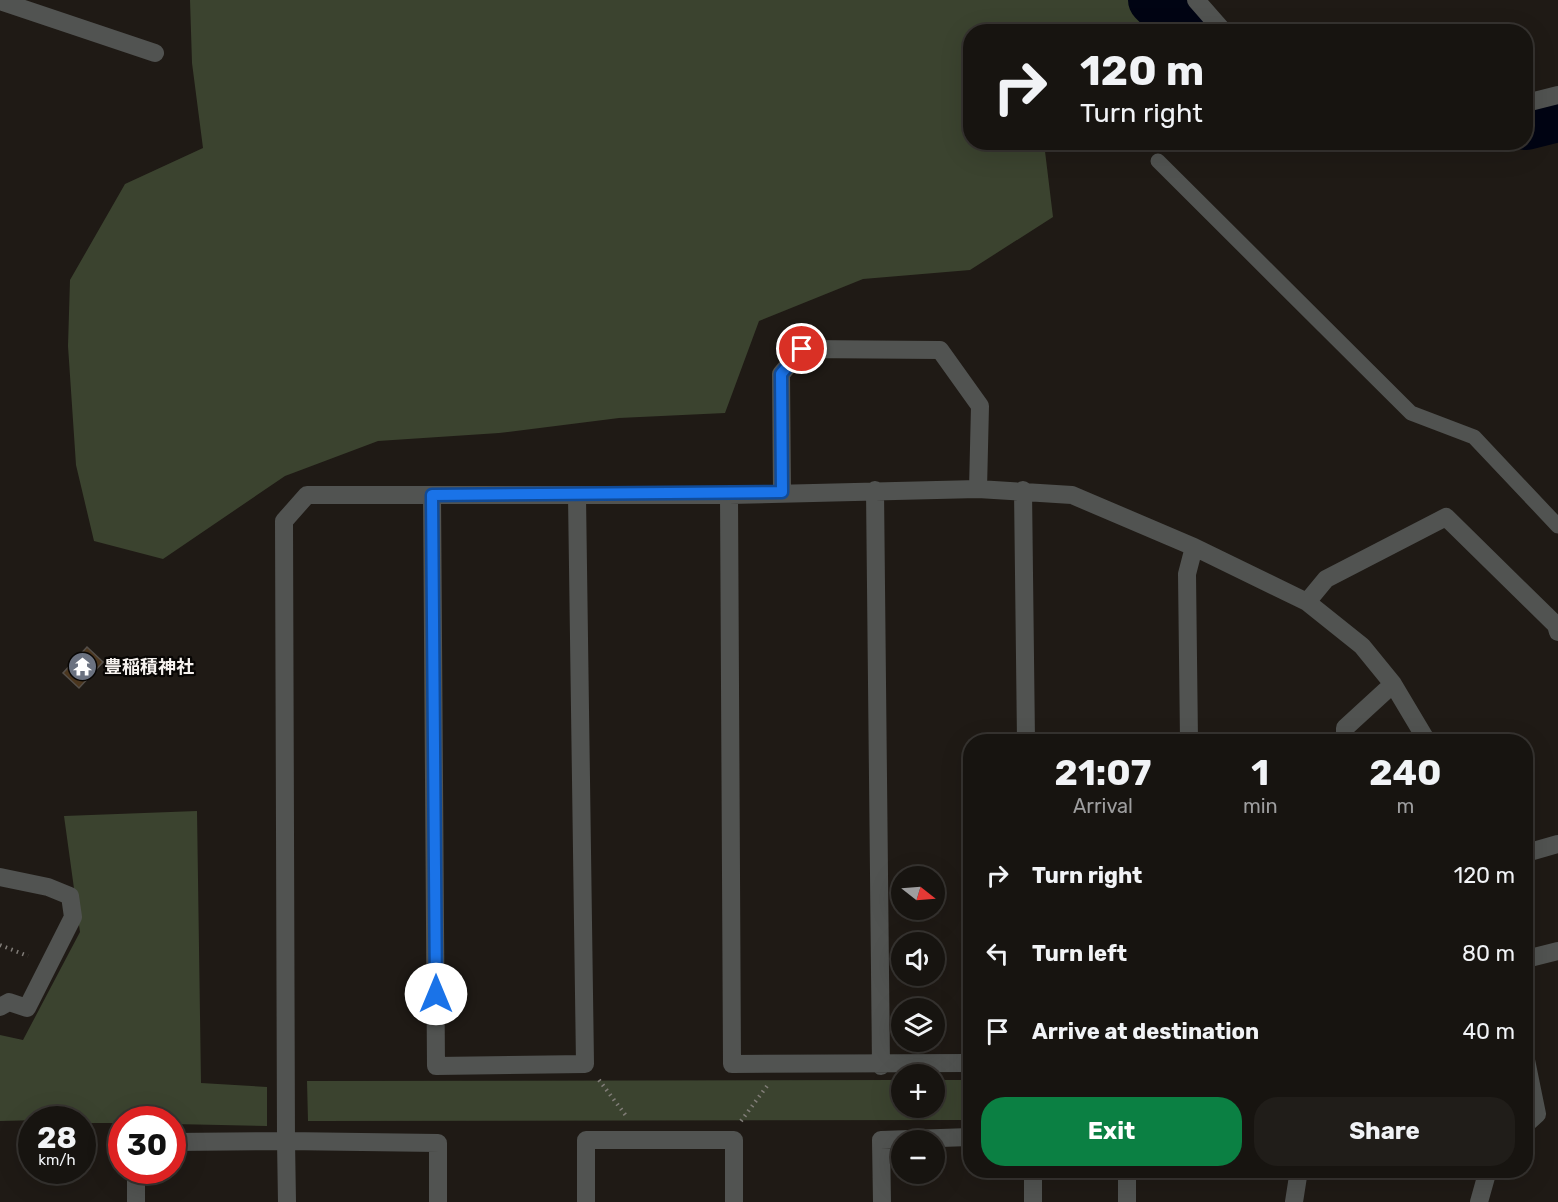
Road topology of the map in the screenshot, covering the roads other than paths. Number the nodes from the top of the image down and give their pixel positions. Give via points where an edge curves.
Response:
1 (1196, 0) edge
2 (0, 1) edge
3 (1217, 24) edge
4 (155, 53) dead end
5 (1558, 94) edge
6 (1533, 101) edge
7 (1158, 161) dead end
8 (978, 489) junction
9 (875, 490) junction
10 (1023, 490) junction
11 (782, 492) junction
12 (432, 495) junction
13 (729, 495) junction
14 (578, 496) junction
15 (1558, 526) edge
16 (1194, 547) junction
17 (1307, 602) junction
18 (1558, 632) edge
19 (1393, 684) junction
20 (1026, 734) edge
21 (1189, 734) edge
22 (1345, 734) edge
23 (1423, 734) edge
24 (1558, 844) edge
25 (1533, 851) edge
26 (0, 877) edge
27 (1558, 951) edge
28 (1533, 957) edge
29 (0, 1007) edge
30 (963, 1064) edge
31 (881, 1066) junction
32 (1533, 1094) edge
33 (1533, 1118) edge
34 (963, 1137) edge
35 (286, 1141) junction
36 (186, 1142) edge
37 (1032, 1178) edge
38 (1127, 1178) edge
39 (1298, 1178) edge
40 (1486, 1178) edge
41 (136, 1184) edge
42 (136, 1202) edge
43 (287, 1202) edge
44 (438, 1202) edge
45 (586, 1202) edge
46 (734, 1202) edge
47 (882, 1202) edge
48 (1033, 1202) edge
49 (1127, 1202) edge
50 (1294, 1202) edge
51 (1479, 1202) edge

1 - 3 street
2 - 4 street
5 - 6 street
7 - 15 lane via 1412,413 1474,437
8 - 9 street
8 - 10 street
8 - 11 street via 980,406 940,350 802,349 781,374
9 - 11 street
9 - 31 street
10 - 16 street via 1072,495
10 - 20 street
11 - 13 street
12 - 14 street
12 - 14 street via 436,1066 585,1064
12 - 35 street via 307,495 284,521
13 - 14 street
13 - 31 street via 732,1064
16 - 17 street
16 - 21 street via 1187,574
17 - 18 street via 1326,579 1446,517 1556,625
17 - 19 street via 1362,646
19 - 22 street via 1345,728
19 - 23 street
24 - 25 street
26 - 29 street via 48,886 70,896 73,917 27,1008 9,1002
27 - 28 street
30 - 31 street
32 - 33 street via 1537,1114
34 - 47 street via 881,1140
35 - 36 street
35 - 43 street
35 - 44 street via 438,1143
37 - 48 street
38 - 49 street
39 - 50 street
40 - 51 street
41 - 42 street
45 - 46 street via 586,1140 734,1140

